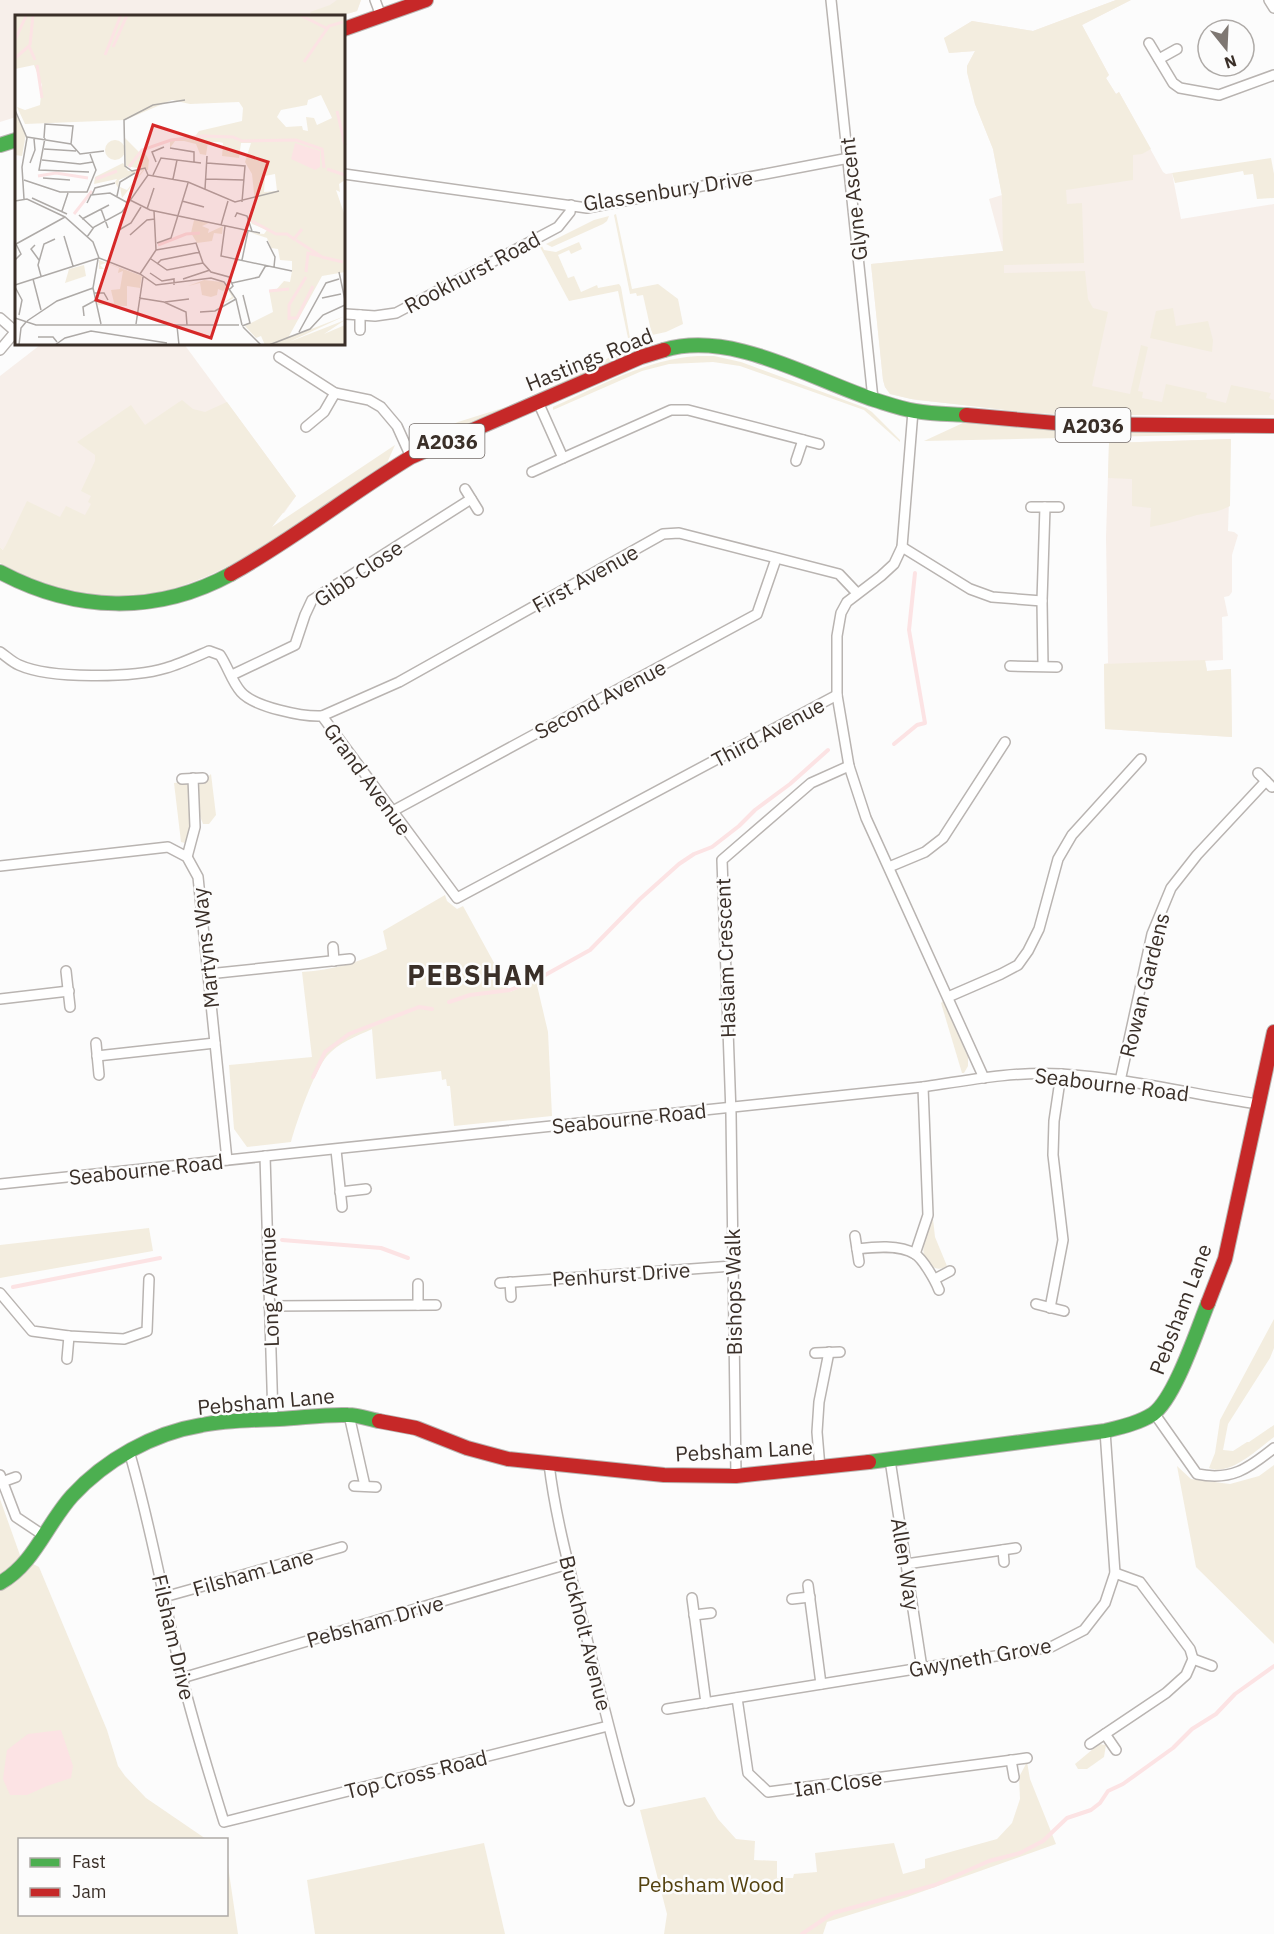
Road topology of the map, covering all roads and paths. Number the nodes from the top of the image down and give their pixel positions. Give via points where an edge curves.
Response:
1 (375, 0) edge
2 (426, 0) edge
3 (831, 0) edge
4 (381, 16) junction
5 (345, 29) edge
6 (1149, 43) dead end
7 (1177, 49) dead end
8 (1159, 59) junction
9 (1274, 75) edge
10 (15, 140) edge
11 (0, 145) edge
12 (849, 158) junction
13 (345, 174) edge
14 (571, 206) junction
15 (346, 314) dead end
16 (360, 315) junction
17 (0, 318) edge
18 (360, 330) dead end
19 (15, 331) edge
20 (15, 333) edge
21 (0, 350) edge
22 (279, 357) dead end
23 (335, 393) junction
24 (873, 399) junction
25 (538, 402) junction
26 (913, 411) junction
27 (1274, 426) edge
28 (306, 428) dead end
29 (802, 440) junction
30 (819, 444) dead end
31 (411, 457) junction
32 (563, 459) junction
33 (796, 460) dead end
34 (532, 472) dead end
35 (465, 489) dead end
36 (471, 499) junction
37 (1031, 507) dead end
38 (1045, 507) junction
39 (1059, 507) dead end
40 (478, 510) dead end
41 (902, 548) junction
42 (776, 559) junction
43 (0, 572) edge
44 (857, 593) junction
45 (1042, 601) junction
46 (0, 652) edge
47 (1010, 666) dead end
48 (1043, 666) junction
49 (1057, 666) dead end
50 (232, 675) junction
51 (837, 695) junction
52 (322, 716) junction
53 (1005, 742) dead end
54 (1142, 759) dead end
55 (1121, 764) dead end
56 (849, 766) junction
57 (1130, 771) junction
58 (1258, 773) dead end
59 (193, 778) junction
60 (203, 778) dead end
61 (182, 779) dead end
62 (391, 812) junction
63 (187, 857) junction
64 (0, 866) edge
65 (889, 867) junction
66 (457, 898) joint
67 (333, 948) dead end
68 (350, 959) dead end
69 (334, 961) junction
70 (66, 971) dead end
71 (208, 974) junction
72 (69, 991) junction
73 (948, 998) junction
74 (0, 999) edge
75 (70, 1007) dead end
76 (1274, 1032) edge
77 (96, 1043) dead end
78 (215, 1043) junction
79 (97, 1056) junction
80 (1061, 1074) junction
81 (99, 1075) dead end
82 (984, 1078) junction
83 (1269, 1080) edge
84 (1119, 1081) junction
85 (923, 1087) junction
86 (1257, 1104) junction
87 (730, 1108) junction
88 (336, 1150) junction
89 (264, 1156) junction
90 (227, 1160) junction
91 (0, 1184) edge
92 (366, 1189) dead end
93 (340, 1191) junction
94 (342, 1207) dead end
95 (855, 1236) dead end
96 (857, 1249) junction
97 (915, 1254) junction
98 (859, 1262) dead end
99 (732, 1266) junction
100 (950, 1270) dead end
101 (935, 1279) junction
102 (150, 1280) dead end
103 (418, 1284) dead end
104 (939, 1290) dead end
105 (0, 1293) edge
106 (512, 1297) dead end
107 (1036, 1304) dead end
108 (418, 1305) junction
109 (436, 1305) dead end
110 (269, 1306) junction
111 (1050, 1308) junction
112 (1064, 1311) dead end
113 (69, 1336) junction
114 (829, 1352) junction
115 (840, 1352) dead end
116 (815, 1353) dead end
117 (68, 1359) dead end
118 (1154, 1413) junction
119 (350, 1415) junction
120 (273, 1418) junction
121 (1105, 1431) junction
122 (1274, 1448) edge
123 (129, 1451) junction
124 (890, 1460) junction
125 (549, 1464) junction
126 (820, 1468) junction
127 (736, 1476) junction
128 (1, 1478) edge
129 (16, 1478) dead end
130 (354, 1485) dead end
131 (365, 1486) junction
132 (376, 1487) dead end
133 (43, 1535) junction
134 (342, 1547) dead end
135 (1016, 1548) dead end
136 (1003, 1550) junction
137 (1004, 1562) dead end
138 (568, 1564) junction
139 (906, 1564) junction
140 (1115, 1573) junction
141 (0, 1583) edge
142 (808, 1585) dead end
143 (810, 1597) junction
144 (164, 1598) junction
145 (692, 1598) dead end
146 (792, 1599) dead end
147 (711, 1613) dead end
148 (694, 1615) junction
149 (1193, 1659) junction
150 (1212, 1666) dead end
151 (922, 1668) junction
152 (182, 1678) junction
153 (821, 1684) junction
154 (737, 1698) junction
155 (706, 1703) junction
156 (668, 1709) dead end
157 (608, 1726) junction
158 (1106, 1734) junction
159 (1090, 1744) dead end
160 (1116, 1750) dead end
161 (1027, 1758) dead end
162 (1011, 1760) junction
163 (1014, 1777) dead end
164 (629, 1801) dead end
165 (224, 1822) joint

1 - 4 street
2 - 4 main road
3 - 12 street, Glyne Ascent
4 - 5 main road
6 - 8 street
7 - 8 street
8 - 9 street via 1176,85 1216,94
10 - 11 main road
12 - 14 street, Glassenbury Drive via 587,208
12 - 24 street, Glyne Ascent
13 - 14 street, Glassenbury Drive
14 - 16 street, Rookhurst Road via 558,227 396,313
15 - 16 street, Rookhurst Road
16 - 18 street
17 - 19 street
20 - 21 street
22 - 23 street
23 - 28 street via 324,412
23 - 31 street via 381,406 397,426
24 - 25 main road, Hastings Road / A2036 via 744,351 698,345 641,357
24 - 26 main road, Hastings Road / A2036
25 - 31 main road, Hastings Road / A2036
25 - 32 street
26 - 27 main road, Hastings Road / A2036 via 1067,424
26 - 41 street
29 - 30 street
29 - 32 street via 688,410 671,410
29 - 33 street
31 - 43 main road, Hastings Road / A2036 via 376,476 261,557 220,580 157,602 101,603 47,594
32 - 34 street
35 - 36 street
36 - 40 street
36 - 50 street, Gibb Close via 312,600 295,645
37 - 38 street
38 - 39 street
38 - 45 street
41 - 44 street, Third Avenue via 894,564
41 - 45 street via 970,589 992,597
42 - 44 street, First Avenue via 839,574
42 - 52 street, First Avenue via 680,533 663,534 399,682
42 - 62 street, Second Avenue via 757,614
44 - 51 street, Third Avenue via 841,613
45 - 48 street
46 - 50 street, Grand Avenue via 18,665 43,672 89,675 164,669 209,651 220,655
47 - 48 street
48 - 49 street
50 - 52 street, Grand Avenue via 249,699 309,717
51 - 56 street
51 - 66 street, Third Avenue
52 - 62 street, Grand Avenue
53 - 65 street via 1003,754 943,838 925,852
54 - 57 street
55 - 57 street
56 - 65 street via 866,818
56 - 87 street, Haslam Crescent via 811,783 722,860
57 - 73 street via 1072,835 1058,859 1039,929 1018,965
58 - 84 street, Rowan Gardens via 1269,784 1197,855 1171,888 1152,934
59 - 60 street
59 - 61 street
59 - 63 street via 195,827
62 - 66 street, Grand Avenue
63 - 64 street via 168,847
63 - 71 street, Martyns Way via 198,877
65 - 73 street
67 - 69 street
68 - 69 street
69 - 71 street
70 - 72 street
71 - 78 street, Martyns Way
72 - 74 street
72 - 75 street
73 - 82 street
76 - 83 main road, Pebsham Lane
77 - 79 street
78 - 79 street
78 - 90 street, Martyns Way
79 - 81 street
80 - 82 street, Seabourne Road
80 - 84 street, Seabourne Road
80 - 111 street via 1053,1155 1063,1240
82 - 85 street, Seabourne Road
83 - 86 main road, Pebsham Lane
84 - 86 street, Seabourne Road
85 - 87 street, Seabourne Road
85 - 97 street via 928,1215
86 - 118 main road, Pebsham Lane via 1225,1259 1174,1387
87 - 88 street, Seabourne Road
87 - 99 street, Bishops Walk
88 - 89 street, Seabourne Road
88 - 93 street
89 - 90 street, Seabourne Road
89 - 110 street, Long Avenue
90 - 91 street, Seabourne Road
92 - 93 street
93 - 94 street
95 - 96 street
96 - 97 street via 886,1246
96 - 98 street
97 - 101 street
99 - 106 street, Penhurst Drive via 505,1282
99 - 127 street, Bishops Walk
100 - 101 street
101 - 104 street
102 - 113 street via 147,1331 124,1339
103 - 108 street
105 - 113 street via 32,1331
107 - 111 street
108 - 109 street
108 - 110 street
110 - 120 street, Long Avenue
111 - 112 street
113 - 117 street
114 - 115 street
114 - 116 street
114 - 126 street via 819,1402
118 - 121 main road, Pebsham Lane
118 - 122 street via 1197,1474 1214,1478 1229,1475 1254,1464
119 - 120 main road, Pebsham Lane
119 - 125 main road, Pebsham Lane via 416,1428 508,1459
119 - 131 street
120 - 123 main road, Pebsham Lane via 199,1425 157,1437
121 - 124 main road, Pebsham Lane
121 - 140 street, Gwyneth Grove
123 - 133 main road, Pebsham Lane via 93,1475
123 - 144 street, Filsham Drive
124 - 126 main road, Pebsham Lane
124 - 139 street, Allen Way
125 - 127 main road, Pebsham Lane via 664,1475
125 - 138 street, Buckholt Avenue
126 - 127 main road, Pebsham Lane
128 - 129 street
128 - 133 street via 16,1517
130 - 131 street
131 - 132 street
133 - 141 main road, Pebsham Lane via 28,1561
134 - 144 street, Filsham Lane
135 - 136 street
136 - 137 street
136 - 139 street
138 - 152 street, Pebsham Drive
138 - 157 street, Buckholt Avenue
139 - 151 street, Allen Way
140 - 149 street via 1140,1582 1190,1649
140 - 151 street, Gwyneth Grove via 1105,1603 1084,1630 1051,1647
142 - 143 street
143 - 146 street
143 - 153 street
144 - 152 street, Filsham Drive
145 - 148 street
147 - 148 street
148 - 155 street
149 - 150 street
149 - 158 street via 1186,1676
151 - 153 street, Gwyneth Grove
152 - 165 street, Filsham Drive
153 - 154 street, Gwyneth Grove
154 - 155 street, Gwyneth Grove
154 - 162 street, Ian Close via 748,1773 768,1792
155 - 156 street, Gwyneth Grove
157 - 164 street, Buckholt Avenue
157 - 165 street, Top Cross Road
158 - 159 street
158 - 160 street
161 - 162 street, Ian Close
162 - 163 street

